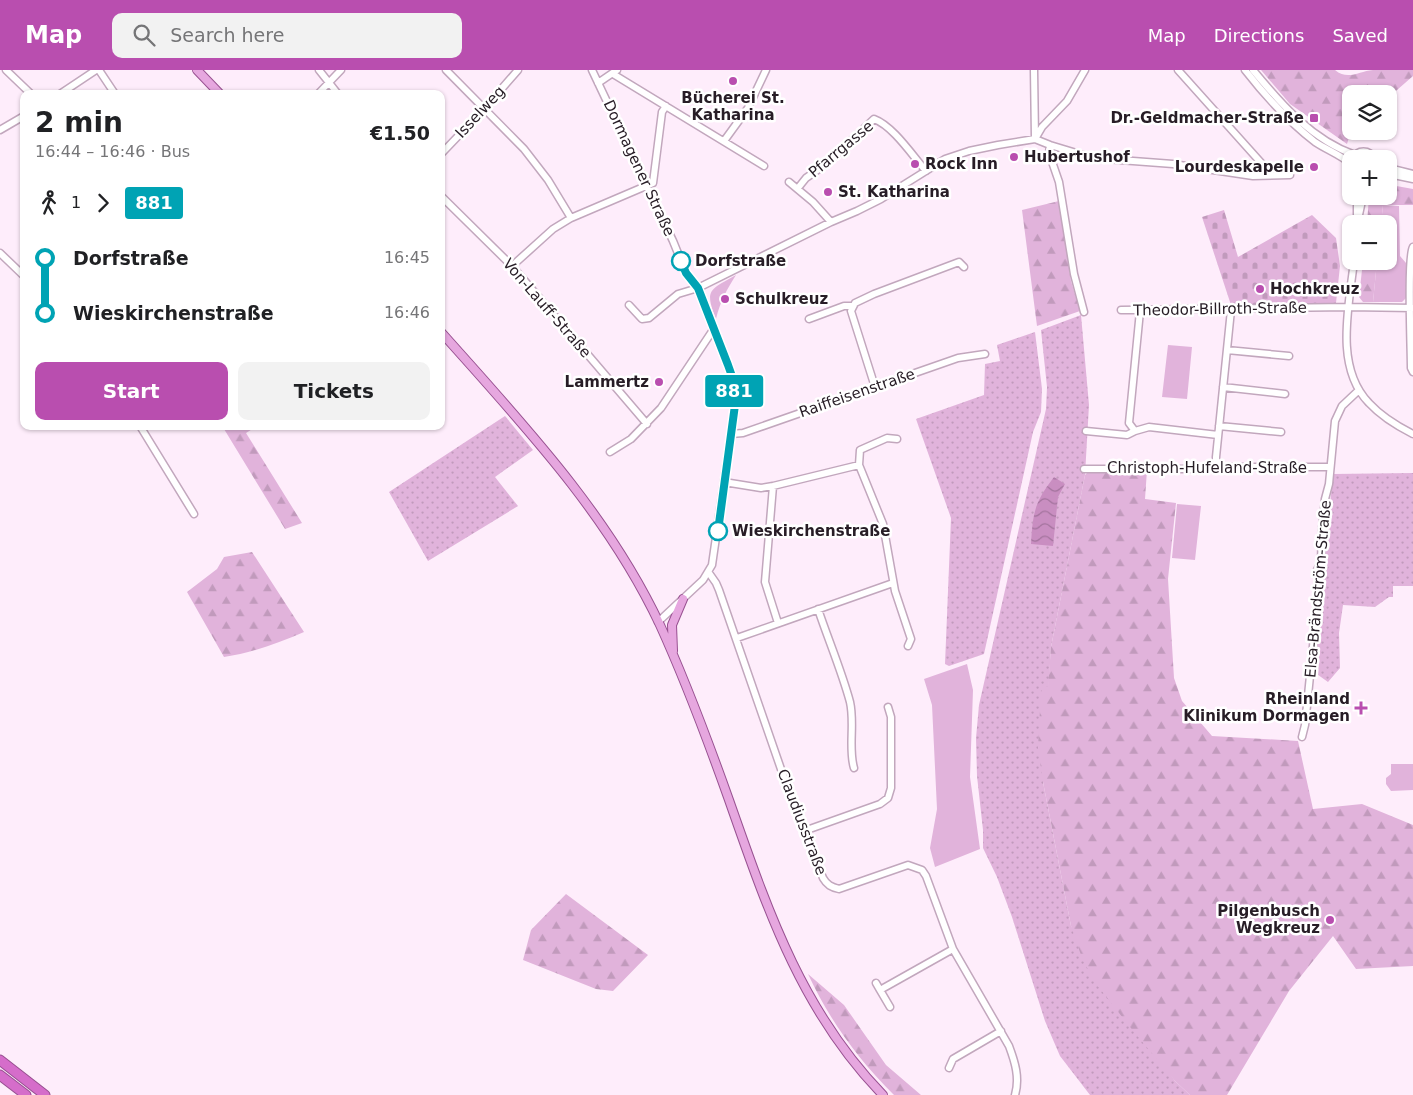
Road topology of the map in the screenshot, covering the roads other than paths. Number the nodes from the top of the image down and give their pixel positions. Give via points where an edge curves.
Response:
1 (6, 70) edge
2 (98, 70) edge
3 (197, 70) edge
4 (319, 70) edge
5 (341, 70) edge
6 (446, 70) edge
7 (518, 70) edge
8 (592, 70) edge
9 (766, 70) edge
10 (1034, 70) edge
11 (1085, 70) edge
12 (1178, 70) edge
13 (1245, 70) edge
14 (1254, 70) edge
15 (615, 72) edge
16 (328, 83) junction
17 (598, 83) junction
18 (27, 90) edge
19 (66, 90) edge
20 (112, 90) edge
21 (216, 90) edge
22 (322, 90) edge
23 (334, 90) edge
24 (666, 106) junction
25 (484, 109) junction
26 (20, 118) edge
27 (0, 130) edge
28 (1035, 139) junction
29 (724, 141) junction
30 (1050, 145) junction
31 (445, 150) edge
32 (1342, 150) edge
33 (1342, 158) edge
34 (764, 166) dead end
35 (1397, 170) edge
36 (926, 171) junction
37 (1413, 174) edge
38 (1264, 175) junction
39 (1290, 175) dead end
40 (1397, 176) edge
41 (1413, 180) edge
42 (789, 182) dead end
43 (647, 186) junction
44 (798, 188) junction
45 (445, 200) edge
46 (1357, 205) edge
47 (1361, 205) edge
48 (571, 218) junction
49 (831, 222) junction
50 (1413, 247) edge
51 (0, 253) edge
52 (512, 266) junction
53 (964, 267) dead end
54 (1353, 270) edge
55 (20, 272) edge
56 (698, 288) junction
57 (629, 305) dead end
58 (852, 306) junction
59 (1349, 307) junction
60 (1412, 308) edge
61 (1121, 310) dead end
62 (1231, 310) junction
63 (1140, 311) junction
64 (1084, 312) dead end
65 (809, 319) dead end
66 (713, 330) junction
67 (445, 337) edge
68 (1227, 350) junction
69 (985, 354) dead end
70 (1289, 356) dead end
71 (1413, 372) edge
72 (874, 387) junction
73 (1223, 387) junction
74 (1359, 390) junction
75 (1285, 394) dead end
76 (647, 424) junction
77 (1219, 426) junction
78 (142, 430) edge
79 (1086, 431) dead end
80 (1135, 431) junction
81 (1281, 432) dead end
82 (731, 434) junction
83 (1413, 434) edge
84 (1218, 435) junction
85 (897, 438) dead end
86 (610, 452) dead end
87 (859, 465) junction
88 (1221, 467) junction
89 (1330, 467) junction
90 (1084, 469) dead end
91 (724, 482) junction
92 (774, 486) junction
93 (194, 514) dead end
94 (708, 573) junction
95 (893, 583) junction
96 (683, 599) junction
97 (818, 609) junction
98 (658, 622) junction
99 (778, 623) junction
100 (737, 638) junction
101 (908, 646) dead end
102 (673, 655) junction
103 (888, 707) dead end
104 (1302, 737) dead end
105 (854, 768) dead end
106 (804, 831) junction
107 (953, 949) junction
108 (876, 983) dead end
109 (880, 990) junction
110 (890, 1007) dead end
111 (1000, 1031) junction
112 (0, 1060) edge
113 (949, 1068) dead end
114 (0, 1075) edge
115 (26, 1095) edge
116 (45, 1095) edge
117 (883, 1095) edge
118 (1015, 1095) edge

1 - 18 street
2 - 19 street
2 - 20 street
3 - 21 main road
4 - 16 street
5 - 16 street
6 - 25 street
7 - 25 street, Isselweg
8 - 17 street, Dormagener Straße
9 - 29 street via 748,108
10 - 28 street
11 - 28 street via 1067,100 1042,126
12 - 38 street via 1264,166
13 - 33 street via 1286,118
14 - 32 street via 1290,113
15 - 17 street
15 - 24 street
16 - 22 street
16 - 23 street
17 - 43 street, Dormagener Straße
24 - 29 street
24 - 43 street via 662,112 653,183
25 - 31 street, Isselweg
25 - 48 street via 524,148
26 - 27 street
28 - 30 street
28 - 36 street via 969,151 945,159
29 - 34 street
30 - 38 street via 1093,158 1173,164 1246,176
30 - 64 street via 1049,153 1059,182 1074,274
35 - 37 street
36 - 44 street, Pfarrgasse via 895,135 874,119
36 - 49 street via 857,212
38 - 39 street
40 - 41 street
42 - 44 street, Pfarrgasse
43 - 48 street
43 - 56 street, Dormagener Straße via 674,240 686,273
44 - 49 street, Pfarrgasse
45 - 52 street, Von-Lauff-Straße
46 - 47 street via 1357,224
48 - 52 street via 552,229
49 - 56 street
50 - 60 street
51 - 55 street
52 - 76 street, Von-Lauff-Straße
53 - 58 street via 959,262 874,294
54 - 59 street
56 - 57 street via 678,294 646,319 642,319
56 - 66 street, Dormagener Straße
58 - 65 street
58 - 72 street via 850,311
59 - 60 street, Theodor-Billroth-Straße
59 - 62 street, Theodor-Billroth-Straße
59 - 74 street via 1347,350 1350,371
60 - 71 street
61 - 63 street, Theodor-Billroth-Straße
62 - 63 street, Theodor-Billroth-Straße
62 - 68 street
63 - 80 street via 1129,424
66 - 76 street
66 - 82 street, Dormagener Straße via 733,379 735,405
67 - 98 main road via 568,478 618,551
68 - 70 street
68 - 73 street
69 - 72 street, Raiffeisenstraße via 958,358
72 - 82 street, Raiffeisenstraße via 743,433
73 - 75 street
73 - 77 street
74 - 83 street via 1374,409
74 - 89 street, Elsa-Brändström-Straße via 1342,406 1335,421
76 - 86 street
77 - 81 street
77 - 84 street
78 - 93 street
79 - 80 street via 1127,435
80 - 84 street via 1149,428
82 - 91 street, Dormagener Straße
84 - 88 street via 1216,461
85 - 87 street via 887,438 860,450
87 - 92 street
87 - 95 street via 883,524
88 - 89 street, Christoph-Hufeland-Straße
88 - 90 street, Christoph-Hufeland-Straße via 1206,470
89 - 104 street, Elsa-Brändström-Straße
91 - 92 street via 761,488
91 - 94 street, Dormagener Straße via 714,558
92 - 99 street via 765,582
94 - 96 street, Dormagener Straße
94 - 100 street, Claudiusstraße via 716,583
95 - 97 street
95 - 101 street via 911,639
96 - 98 street, Dormagener Straße
96 - 102 main road via 672,625
97 - 99 street
97 - 105 street via 850,702
98 - 102 main road
99 - 100 street
100 - 106 street, Claudiusstraße
102 - 117 main road via 712,750 787,954 828,1027
103 - 106 street via 891,717 891,788 888,798 880,804
106 - 107 street, Claudiusstraße via 823,878 832,887 852,885 908,865 922,870
107 - 109 street
107 - 111 street, Claudiusstraße
108 - 109 street
109 - 110 street
111 - 113 street via 953,1059
111 - 118 street, Claudiusstraße via 1015,1061 1018,1075
112 - 116 highway
114 - 115 highway

